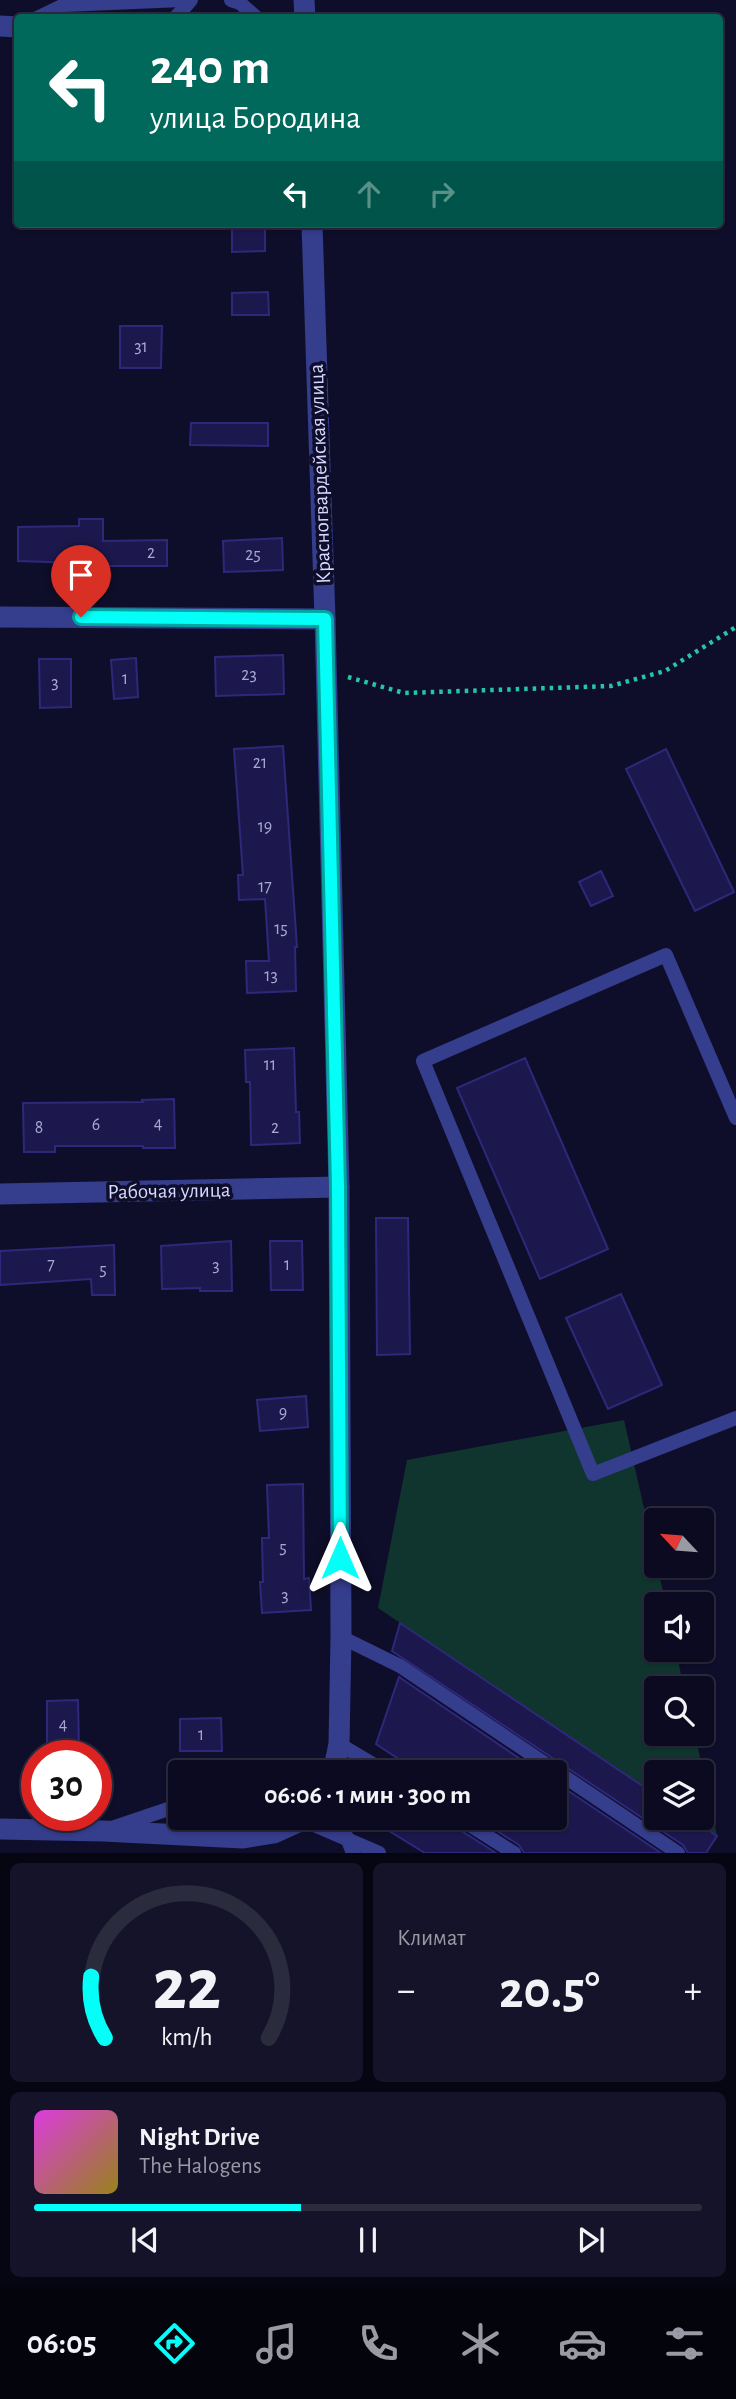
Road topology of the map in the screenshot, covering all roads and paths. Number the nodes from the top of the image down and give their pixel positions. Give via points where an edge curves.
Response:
1 (182, 0) edge
2 (191, 0) edge
3 (231, 0) edge
4 (45, 14) edge
5 (179, 14) edge
6 (252, 14) edge
7 (312, 228) edge
8 (0, 617) edge
9 (325, 619) junction
10 (736, 627) edge
11 (325, 671) junction
12 (736, 1118) edge
13 (338, 1187) junction
14 (0, 1194) edge
15 (736, 1418) edge
16 (341, 1637) junction
17 (339, 1744) junction
18 (336, 1760) edge
19 (366, 1760) edge
20 (168, 1809) edge
21 (112, 1828) edge
22 (0, 1829) edge
23 (21, 1829) edge
24 (281, 1830) edge
25 (328, 1830) edge
26 (344, 1830) edge
27 (478, 1830) edge
28 (103, 1831) edge
29 (347, 1839) junction
30 (353, 1853) edge
31 (379, 1853) edge
32 (514, 1853) edge
33 (678, 1853) edge

1 - 4 lane via 64,5
2 - 5 lane
3 - 6 lane
7 - 9 street, Красногвардейская улица
8 - 9 street
9 - 11 street, Красногвардейская улица
10 - 11 path via 665,671 611,686 404,693
11 - 13 street, Красногвардейская улица
12 - 15 lane via 666,955 423,1060 593,1474
13 - 14 street, Рабочая улица
13 - 16 street, Красногвардейская улица
16 - 17 street, Красногвардейская улица
16 - 33 lane via 400,1666
17 - 18 street, Красногвардейская улица
17 - 19 lane
20 - 21 lane
22 - 23 street
24 - 28 street via 243,1839
25 - 29 lane
26 - 29 lane
27 - 32 lane
29 - 30 lane
29 - 31 lane

